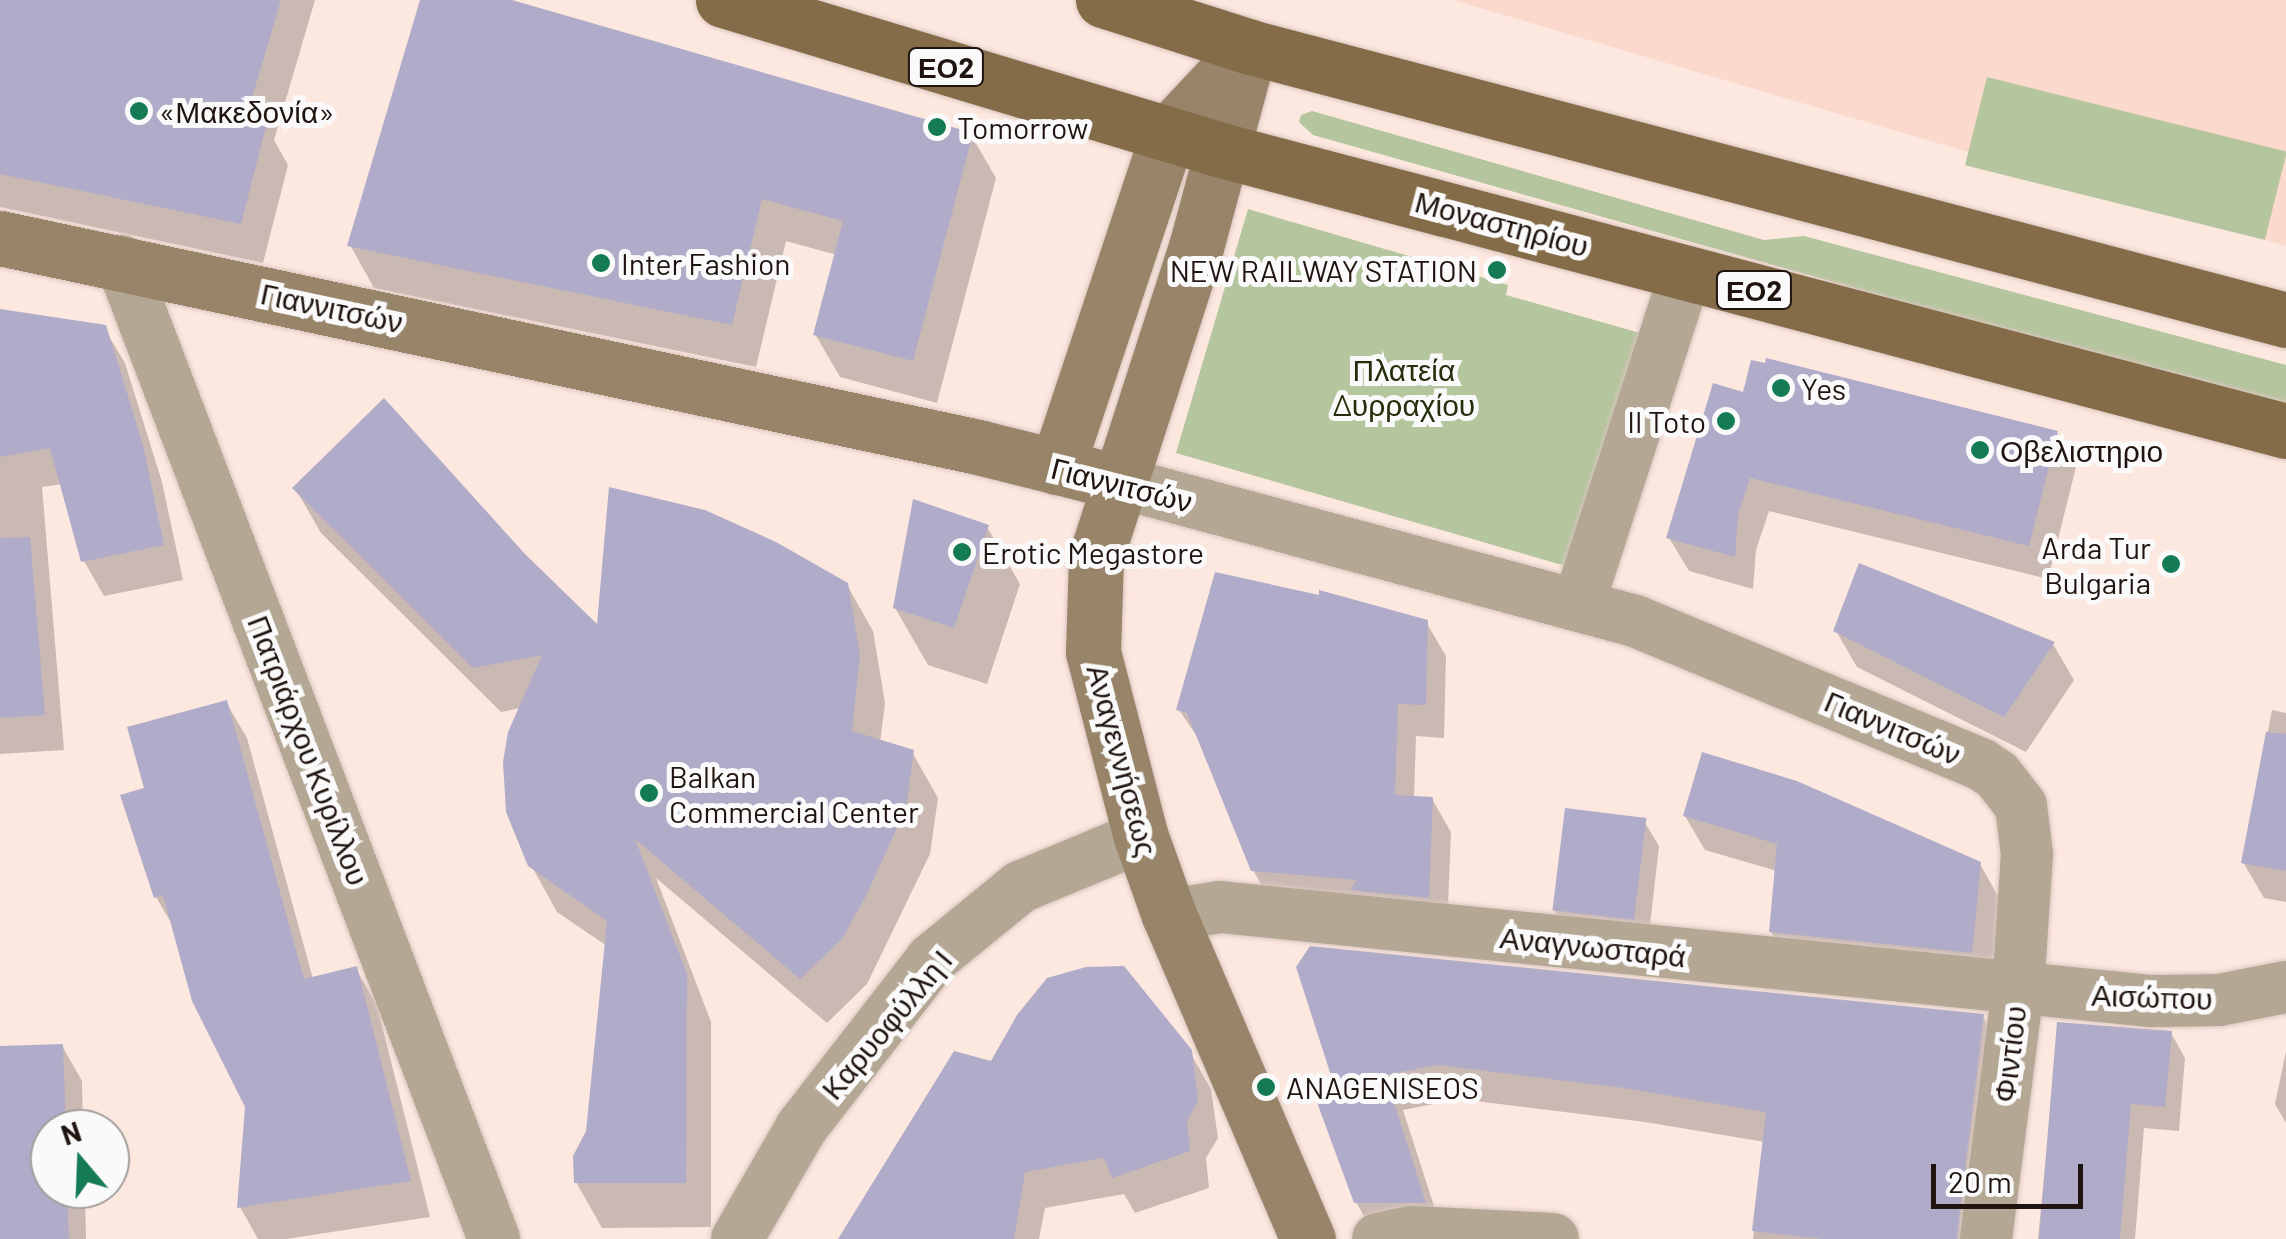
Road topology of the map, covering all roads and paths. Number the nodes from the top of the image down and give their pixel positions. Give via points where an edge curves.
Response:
1 (723, 0) edge
2 (1103, 0) edge
3 (1250, 47) junction
4 (1168, 134) junction
5 (1221, 150) junction
6 (0, 238) edge
7 (122, 261) junction
8 (1686, 272) junction
9 (2286, 320) edge
10 (2286, 431) edge
11 (1057, 467) junction
12 (1118, 482) junction
13 (1580, 603) junction
14 (1141, 837) junction
15 (1168, 915) junction
16 (2286, 987) edge
17 (2018, 989) junction
18 (494, 1239) edge
19 (737, 1239) edge
20 (1308, 1239) edge
21 (1378, 1239) edge
22 (1552, 1239) edge
23 (1986, 1239) edge

1 - 4 main road, Μοναστηρίου / ΕΟ2
2 - 3 main road
3 - 4 main road
3 - 5 main road, Αναγεννήσεως
3 - 9 main road
4 - 5 main road, Μοναστηρίου / ΕΟ2
4 - 11 main road
5 - 8 main road, Μοναστηρίου / ΕΟ2
5 - 12 main road, Αναγεννήσεως
6 - 7 main road, Γιαννιτσών
7 - 11 main road, Γιαννιτσών
7 - 18 street, Πατριάρχου Κυρίλλου
8 - 10 main road, Μοναστηρίου / ΕΟ2
8 - 13 street
11 - 12 main road, Γιαννιτσών
12 - 13 street, Γιαννιτσών
12 - 14 main road, Αναγεννήσεως via 1096,558 1093,652
13 - 17 street, Γιαννιτσών via 1680,637 1997,775 2021,806 2026,826
14 - 15 main road, Αναγεννήσεως
14 - 19 street, Καρυοφύλλη Ι via 1020,888 932,959 801,1128
15 - 17 street, Αναγνωσταρά via 1220,907
15 - 20 main road, Αναγεννήσεως
16 - 17 street, Αισώπου via 2184,1002
17 - 23 street, Φιντίου
21 - 22 street via 1412,1232

